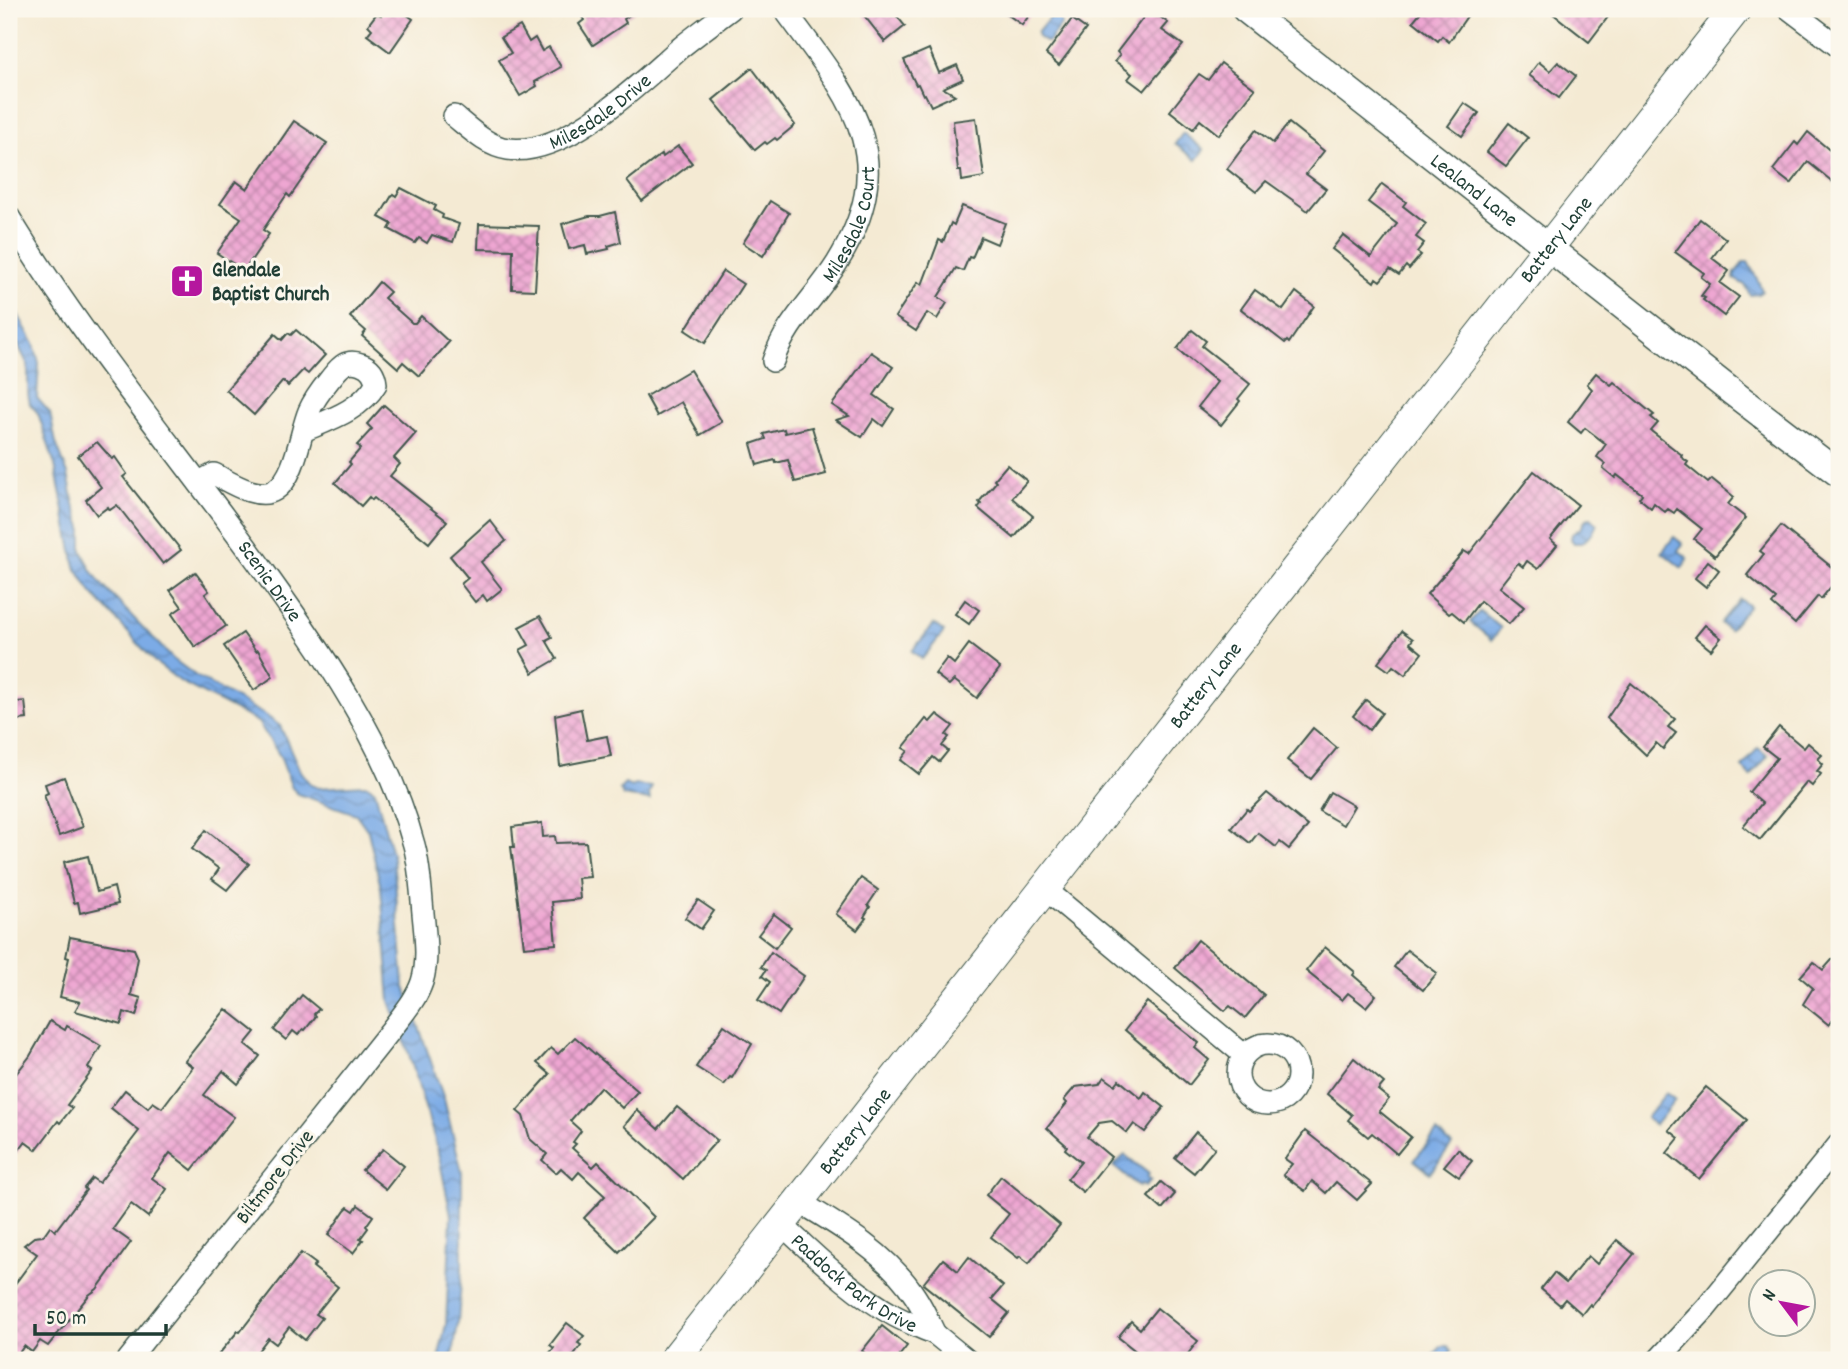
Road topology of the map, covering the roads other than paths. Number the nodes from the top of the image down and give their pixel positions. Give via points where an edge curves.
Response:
1 (731, 9) edge
2 (783, 9) edge
3 (1245, 9) edge
4 (1736, 9) edge
5 (1789, 9) edge
6 (1839, 47) edge
7 (454, 116) dead end
8 (9, 217) edge
9 (1549, 248) junction
10 (774, 361) dead end
11 (303, 431) dead end
12 (1839, 474) edge
13 (199, 482) junction
14 (1044, 888) junction
15 (416, 995) joint
16 (1244, 1055) dead end
17 (1839, 1144) edge
18 (789, 1212) junction
19 (935, 1334) junction
20 (128, 1360) edge
21 (674, 1360) edge
22 (967, 1360) edge
23 (1658, 1360) edge

1 - 7 street, Milesdale Drive via 603,112 558,140 506,149 488,142
2 - 10 street, Milesdale Court via 852,107 869,173 864,203 846,248 782,337
3 - 9 street, Lealand Lane
4 - 9 main road, Battery Lane
5 - 6 street
8 - 13 street, Scenic Drive via 60,297
9 - 12 street, Lealand Lane
9 - 14 main road, Battery Lane
11 - 13 street via 291,469 274,491 251,491 214,474
13 - 15 street, Scenic Drive via 301,623 386,768 414,847 421,890 426,944 423,979
14 - 16 street
14 - 18 main road, Battery Lane
15 - 20 street, Biltmore Drive
17 - 23 street
18 - 19 street, Paddock Park Drive via 809,1250 895,1316
18 - 19 street, Paddock Park Drive via 849,1233 896,1272 916,1296
18 - 21 main road, Battery Lane
19 - 22 street, Paddock Park Drive

